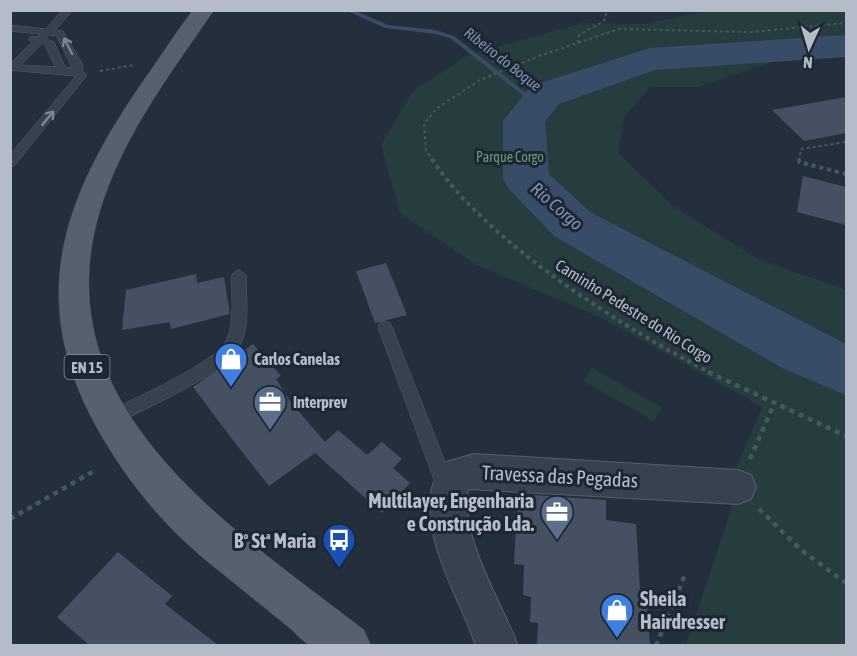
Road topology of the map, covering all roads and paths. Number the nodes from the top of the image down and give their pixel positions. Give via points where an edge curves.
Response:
1 (69, 10) edge
2 (608, 10) edge
3 (202, 11) edge
4 (846, 23) edge
5 (10, 28) edge
6 (48, 30) junction
7 (10, 38) edge
8 (39, 39) junction
9 (578, 44) junction
10 (141, 64) dead end
11 (12, 67) edge
12 (62, 71) junction
13 (77, 72) junction
14 (94, 72) dead end
15 (846, 142) edge
16 (10, 163) edge
17 (846, 174) edge
18 (239, 275) dead end
19 (385, 327) dead end
20 (774, 404) junction
21 (110, 419) junction
22 (846, 436) edge
23 (94, 471) dead end
24 (738, 487) junction
25 (449, 495) junction
26 (10, 519) edge
27 (687, 572) dead end
28 (846, 584) edge
29 (348, 645) edge
30 (497, 645) edge
31 (656, 645) edge

1 - 6 lane
2 - 9 path via 604,21 579,34
3 - 21 main road, EN 15 via 110,153 78,236 74,283 79,335 99,399
4 - 9 path, Caminho Pedestre do Rio Corgo via 738,33 626,28
5 - 6 lane
6 - 8 lane
13 -> 6 lane via 78,65 62,35
7 - 8 lane
8 - 11 lane
8 - 12 lane via 50,44
9 - 20 path, Caminho Pedestre do Rio Corgo via 463,88 425,122 420,137 426,155 466,203 549,274 680,357
10 - 14 path
11 - 12 lane
12 - 13 lane
16 -> 13 lane via 80,79
15 - 17 path via 801,149 799,162
18 - 21 lane via 236,337 228,352
19 - 25 lane
20 - 22 path, Caminho Pedestre do Rio Corgo
20 - 24 path
21 - 29 main road, EN 15 via 136,458 191,520
23 - 26 path
24 - 25 street, Travessa das Pegadas via 474,471 456,475
24 - 28 path via 793,544
25 - 30 street via 452,535
27 - 31 path

